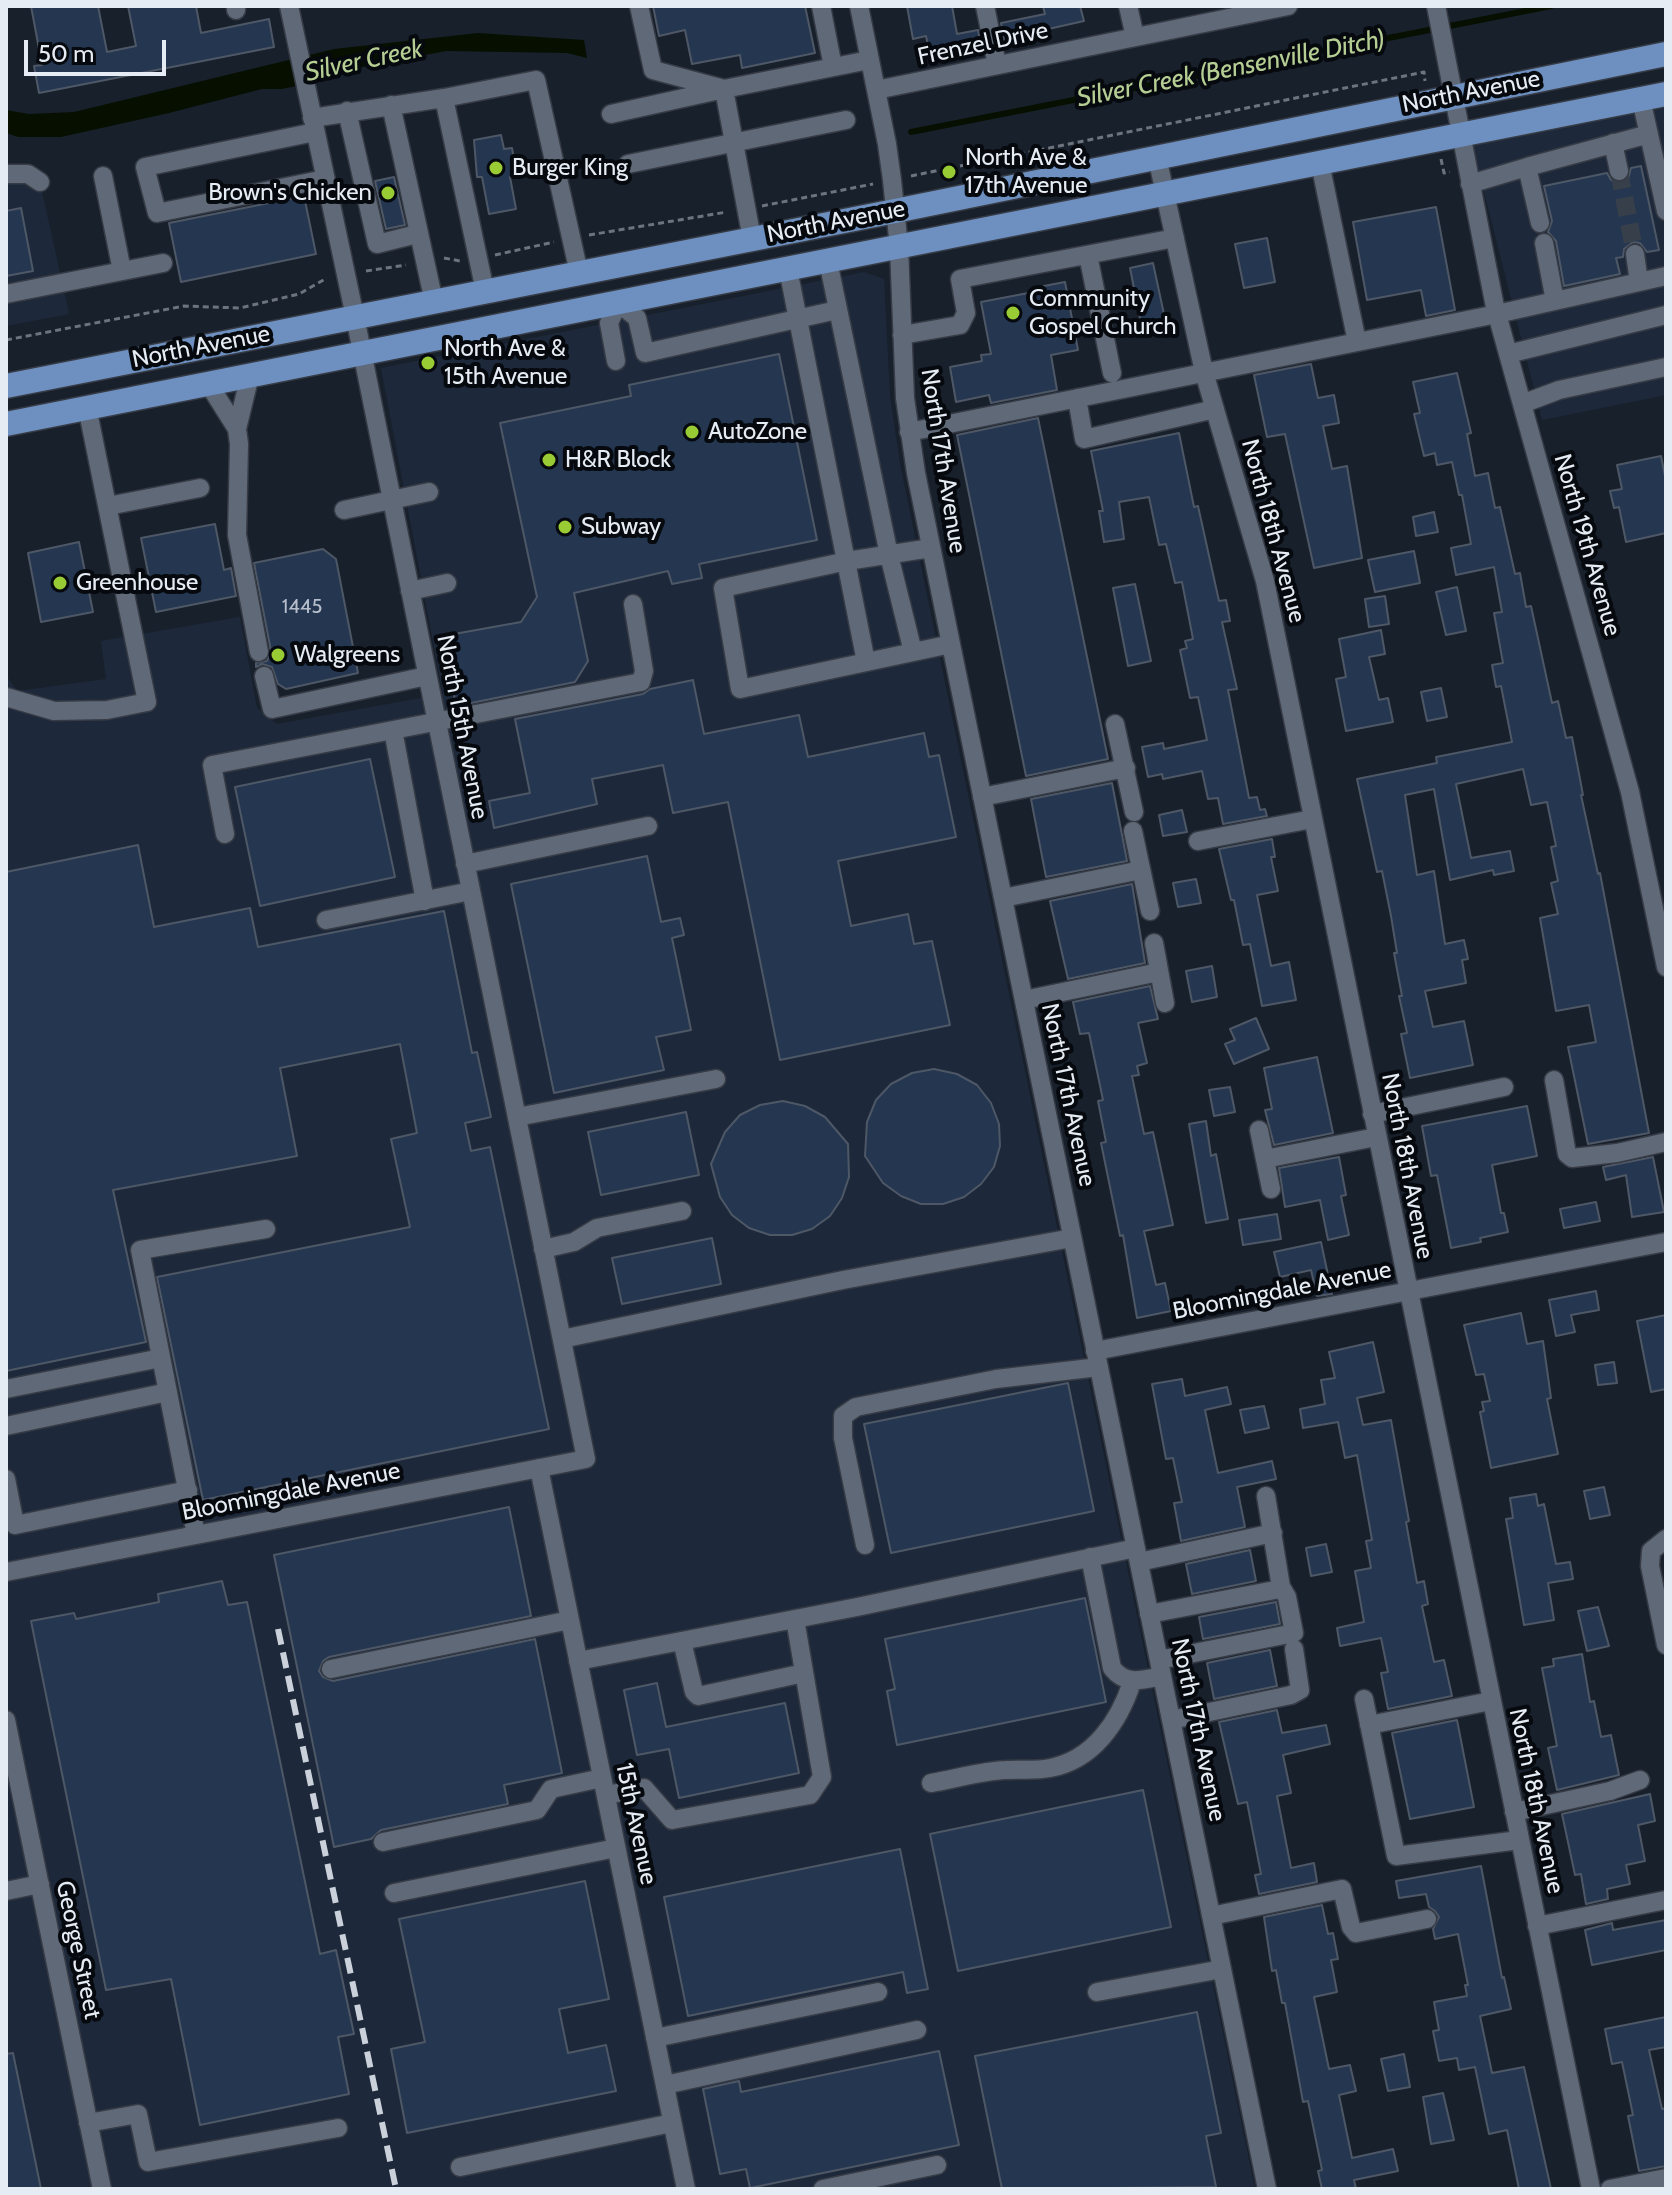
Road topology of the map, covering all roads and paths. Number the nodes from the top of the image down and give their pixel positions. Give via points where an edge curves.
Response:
1 (289, 6) edge
2 (639, 6) edge
3 (821, 6) edge
4 (859, 6) edge
5 (985, 6) edge
6 (1128, 6) edge
7 (1282, 7) edge
8 (1437, 11) edge
9 (1135, 37) junction
10 (1666, 54) edge
11 (869, 60) junction
12 (997, 65) junction
13 (833, 67) junction
14 (1424, 72) dead end
15 (724, 89) junction
16 (1666, 94) edge
17 (1453, 96) junction
18 (444, 98) junction
19 (877, 98) junction
20 (1641, 99) junction
21 (391, 105) junction
22 (347, 111) junction
23 (611, 114) dead end
24 (846, 120) dead end
25 (314, 125) junction
26 (1649, 134) junction
27 (1460, 136) junction
28 (734, 143) junction
29 (1613, 143) junction
30 (1157, 157) junction
31 (1441, 159) dead end
32 (1320, 163) junction
33 (628, 164) dead end
34 (1527, 167) junction
35 (1619, 171) tunnel mouth
36 (6, 174) edge
37 (918, 175) dead end
38 (103, 176) dead end
39 (1463, 177) junction
40 (325, 179) junction
41 (40, 182) dead end
42 (873, 184) dead end
43 (1165, 193) junction
44 (762, 206) dead end
45 (732, 211) dead end
46 (895, 211) junction
47 (1666, 211) edge
48 (1540, 223) dead end
49 (417, 234) junction
50 (583, 236) dead end
51 (1175, 238) junction
52 (752, 239) junction
53 (557, 242) dead end
54 (1544, 243) dead end
55 (899, 247) junction
56 (1635, 254) tunnel mouth
57 (1088, 255) junction
58 (439, 256) dead end
59 (486, 256) dead end
60 (467, 260) dead end
61 (828, 261) junction
62 (163, 263) dead end
63 (412, 265) dead end
64 (788, 269) junction
65 (122, 271) junction
66 (362, 271) dead end
67 (579, 273) junction
68 (332, 276) dead end
69 (1666, 276) edge
70 (1639, 282) junction
71 (485, 291) junction
72 (6, 294) edge
73 (1555, 301) junction
74 (434, 302) junction
75 (618, 303) junction
76 (837, 310) junction
77 (1497, 314) junction
78 (1666, 315) edge
79 (355, 317) junction
80 (797, 319) junction
81 (902, 335) junction
82 (6, 340) edge
83 (1357, 342) junction
84 (362, 354) junction
85 (1508, 354) junction
86 (616, 361) dead end
87 (1666, 367) edge
88 (1204, 372) junction
89 (1112, 373) dead end
90 (250, 375) junction
91 (208, 383) junction
92 (6, 386) edge
93 (1077, 398) junction
94 (1522, 404) junction
95 (87, 407) junction
96 (1215, 409) junction
97 (6, 424) edge
98 (237, 429) junction
99 (909, 432) junction
100 (200, 488) dead end
101 (429, 492) dead end
102 (392, 502) junction
103 (108, 506) junction
104 (344, 510) dead end
105 (931, 548) junction
106 (889, 555) junction
107 (847, 561) junction
108 (447, 583) dead end
109 (410, 591) junction
110 (633, 604) dead end
111 (951, 644) junction
112 (259, 652) dead end
113 (913, 652) junction
114 (866, 662) junction
115 (264, 676) dead end
116 (427, 676) junction
117 (6, 697) edge
118 (437, 722) junction
119 (1115, 724) dead end
120 (393, 730) junction
121 (1126, 768) junction
122 (982, 797) junction
123 (1134, 812) dead end
124 (1312, 819) junction
125 (648, 826) dead end
126 (1133, 831) dead end
127 (225, 834) dead end
128 (1198, 841) dead end
129 (465, 864) junction
130 (1141, 870) junction
131 (471, 891) junction
132 (1003, 898) junction
133 (425, 901) junction
134 (1150, 911) dead end
135 (326, 920) dead end
136 (1154, 943) dead end
137 (1666, 967) edge
138 (1159, 972) junction
139 (1024, 1000) junction
140 (1165, 1003) dead end
141 (716, 1079) dead end
142 (1554, 1080) dead end
143 (1504, 1087) dead end
144 (1372, 1114) junction
145 (517, 1117) junction
146 (1259, 1130) dead end
147 (1376, 1137) junction
148 (1666, 1142) edge
149 (1265, 1159) junction
150 (1271, 1189) dead end
151 (682, 1211) dead end
152 (266, 1229) dead end
153 (1072, 1238) junction
154 (1666, 1242) edge
155 (543, 1249) junction
156 (1407, 1291) junction
157 (562, 1339) junction
158 (161, 1358) junction
159 (1097, 1359) junction
160 (6, 1389) edge
161 (168, 1392) junction
162 (6, 1426) edge
163 (586, 1459) joint
164 (539, 1468) junction
165 (6, 1479) edge
166 (188, 1490) junction
167 (1266, 1496) dead end
168 (1273, 1533) junction
169 (196, 1535) junction
170 (1666, 1539) edge
171 (865, 1545) dead end
172 (1137, 1555) junction
173 (1090, 1557) junction
174 (6, 1572) edge
175 (1281, 1587) junction
176 (1149, 1614) junction
177 (795, 1619) junction
178 (570, 1620) junction
179 (682, 1641) junction
180 (1666, 1645) edge
181 (1294, 1649) dead end
182 (578, 1661) junction
183 (1160, 1668) junction
184 (331, 1669) dead end
185 (804, 1673) junction
186 (1132, 1682) junction
187 (1364, 1699) dead end
188 (1491, 1701) junction
189 (6, 1720) edge
190 (1171, 1720) junction
191 (1369, 1725) junction
192 (8, 1744) edge
193 (1640, 1780) dead end
194 (931, 1783) dead end
195 (604, 1786) junction
196 (1514, 1812) junction
197 (1519, 1840) junction
198 (383, 1842) dead end
199 (616, 1848) junction
200 (40, 1884) junction
201 (6, 1891) edge
202 (394, 1893) dead end
203 (1666, 1900) edge
204 (1211, 1916) junction
205 (1427, 1919) dead end
206 (1537, 1926) junction
207 (1222, 1969) junction
208 (878, 1992) dead end
209 (1097, 1992) dead end
210 (917, 2030) dead end
211 (655, 2038) junction
212 (665, 2085) junction
213 (88, 2123) junction
214 (672, 2123) junction
215 (338, 2128) dead end
216 (937, 2165) dead end
217 (460, 2167) dead end
218 (1666, 2178) edge
219 (683, 2188) edge
220 (102, 2189) edge
221 (823, 2189) edge
222 (1267, 2189) edge
223 (1591, 2189) edge
224 (1610, 2189) edge

1 - 25 street, North 15th Avenue
2 - 15 street via 653,70
3 - 13 street
4 - 11 street, North 17th Avenue
5 - 12 street
6 - 9 street
7 - 9 street, Frenzel Drive
8 - 17 street, North 19th Avenue
9 - 12 street, Frenzel Drive
10 - 17 main road, North Avenue
11 - 13 street
11 - 19 street, North 17th Avenue
12 - 19 street, Frenzel Drive
13 - 15 street
14 - 37 path
15 - 23 street
15 - 28 street
16 - 20 main road, North Avenue
17 - 27 street, North 19th Avenue
17 - 30 main road, North Avenue
18 - 21 street
18 - 67 street via 536,80
18 - 71 street
19 - 46 street, North 17th Avenue
20 - 26 street
20 - 27 main road, North Avenue
21 - 22 street
21 - 49 street
22 - 25 street
22 - 49 street via 377,244
24 - 28 street
25 - 40 street, North 15th Avenue
25 - 40 street via 145,167 157,213
26 - 29 street
26 - 47 street
27 - 32 main road, North Avenue
27 - 39 street, North 19th Avenue
28 - 33 street
28 - 52 street
29 - 34 street
29 - 35 street
30 - 43 street, North 18th Avenue
30 - 46 main road, North Avenue
31 - 39 path via 1444,173
32 - 43 main road, North Avenue
32 - 83 street
34 - 39 street
34 - 48 street
36 - 41 street via 28,174
38 - 65 street
39 - 77 street, North 19th Avenue
40 - 79 street, North 15th Avenue
42 - 44 path
43 - 51 street, North 18th Avenue
43 - 55 main road, North Avenue
45 - 50 path
46 - 52 main road, North Avenue
46 - 55 street, North 17th Avenue
49 - 74 street
51 - 57 street
51 - 88 street, North 18th Avenue
52 - 67 main road, North Avenue
53 - 59 path
54 - 73 street
55 - 61 main road, North Avenue
55 - 81 street, North 17th Avenue
56 - 70 street
57 - 81 street via 960,279 966,313 960,325
57 - 89 street
58 - 60 path
61 - 64 main road, North Avenue
61 - 76 street
62 - 65 street
63 - 66 path
64 - 75 main road, North Avenue
64 - 80 street
65 - 72 street
67 - 71 main road, North Avenue
68 - 82 path via 299,294 240,308 184,306
69 - 70 street
70 - 73 street
71 - 74 main road, North Avenue
73 - 77 street
74 - 79 main road, North Avenue
75 - 80 street via 637,318 645,353
75 - 84 main road, North Avenue
75 - 86 street via 609,323
76 - 80 street
76 - 106 street
77 - 83 street
77 - 85 street, North 19th Avenue
78 - 85 street
79 - 84 street, North 15th Avenue
79 - 92 main road, North Avenue
80 - 107 street
81 - 99 street, North 17th Avenue
83 - 88 street
84 - 90 main road, North Avenue
84 - 102 street, North 15th Avenue
85 - 94 street, North 19th Avenue
87 - 94 street via 1559,390
88 - 93 street
88 - 96 street, North 18th Avenue
90 - 91 main road, North Avenue
90 - 98 street
91 - 95 main road, North Avenue
91 - 98 street
93 - 96 street via 1084,439
93 - 99 street
94 - 137 street, North 19th Avenue via 1630,792
95 - 97 main road, North Avenue
95 - 103 street
96 - 124 street, North 18th Avenue via 1265,581
98 - 112 street via 237,535
99 - 105 street, North 17th Avenue
100 - 103 street
101 - 102 street
102 - 104 street
102 - 109 street, North 15th Avenue
103 - 117 street via 147,702 107,710 54,711
105 - 106 street
105 - 111 street, North 17th Avenue
106 - 107 street
106 - 113 street
107 - 114 street
107 - 114 street via 723,588 740,689
108 - 109 street
109 - 116 street, North 15th Avenue
110 - 118 street via 644,671 641,682
111 - 113 street
111 - 122 street, North 17th Avenue
113 - 114 street
115 - 116 street via 272,709
116 - 118 street, North 15th Avenue
118 - 120 street
118 - 129 street, North 15th Avenue
119 - 121 street
120 - 127 street via 212,765
120 - 133 street
121 - 122 street
121 - 123 street
122 - 132 street, North 17th Avenue
124 - 128 street
124 - 144 street, North 18th Avenue
125 - 129 street
126 - 130 street
129 - 131 street, North 15th Avenue
130 - 132 street
130 - 134 street
131 - 133 street
131 - 145 street, North 15th Avenue
132 - 139 street, North 17th Avenue
133 - 135 street
136 - 138 street
138 - 139 street
138 - 140 street
139 - 153 street, North 17th Avenue
141 - 145 street
142 - 148 street via 1572,1158
143 - 144 street
144 - 147 street, North 18th Avenue
145 - 155 street, North 15th Avenue
146 - 149 street
147 - 149 street
147 - 156 street, North 18th Avenue
149 - 150 street
151 - 155 street via 597,1228 574,1242
152 - 158 street via 140,1250
153 - 157 street
153 - 159 street, North 17th Avenue
154 - 156 street, Bloomingdale Avenue
155 - 157 street, North 15th Avenue
156 - 159 street, Bloomingdale Avenue
156 - 188 street, North 18th Avenue
157 - 163 street, North 15th Avenue
158 - 160 street
158 - 161 street
159 - 171 street, Bloomingdale Avenue via 856,1407 843,1416
159 - 172 street, North 17th Avenue
161 - 162 street
161 - 166 street
163 - 164 street, Bloomingdale Avenue
164 - 169 street, Bloomingdale Avenue
164 - 178 street, 15th Avenue
165 - 166 street via 15,1525
166 - 169 street
167 - 168 street
168 - 172 street
168 - 175 street
169 - 174 street, Bloomingdale Avenue
170 - 180 street via 1651,1551 1650,1566
172 - 173 street
172 - 176 street, North 17th Avenue
173 - 177 street
173 - 186 street via 1112,1668
175 - 176 street
175 - 183 street via 1294,1633
176 - 183 street, North 17th Avenue
177 - 179 street
177 - 185 street
178 - 182 street, 15th Avenue
178 - 184 street
179 - 182 street
179 - 185 street via 698,1696
181 - 190 street via 1300,1690
182 - 195 street, 15th Avenue
183 - 186 street
183 - 190 street, North 17th Avenue
185 - 195 street via 822,1777 810,1795 672,1820 644,1788
186 - 194 street via 1110,1728 1071,1763
187 - 191 street
188 - 191 street
188 - 196 street, North 18th Avenue
189 - 192 street, George Street
190 - 204 street, North 17th Avenue
191 - 197 street via 1396,1856
192 - 200 street, George Street
193 - 196 street
195 - 198 street via 551,1789 537,1810
195 - 199 street, 15th Avenue
196 - 197 street, North 18th Avenue
197 - 206 street, North 18th Avenue
199 - 202 street
199 - 211 street, 15th Avenue
200 - 201 street
200 - 213 street, George Street
203 - 206 street
204 - 205 street via 1342,1889 1356,1933
204 - 207 street, North 17th Avenue
206 - 223 street, North 18th Avenue
207 - 209 street
207 - 222 street, North 17th Avenue
208 - 211 street
210 - 212 street
211 - 212 street, 15th Avenue
212 - 214 street, 15th Avenue
213 - 215 street via 138,2114 148,2162
213 - 220 street, George Street
214 - 217 street
214 - 219 street, 15th Avenue
216 - 221 street
218 - 224 street

